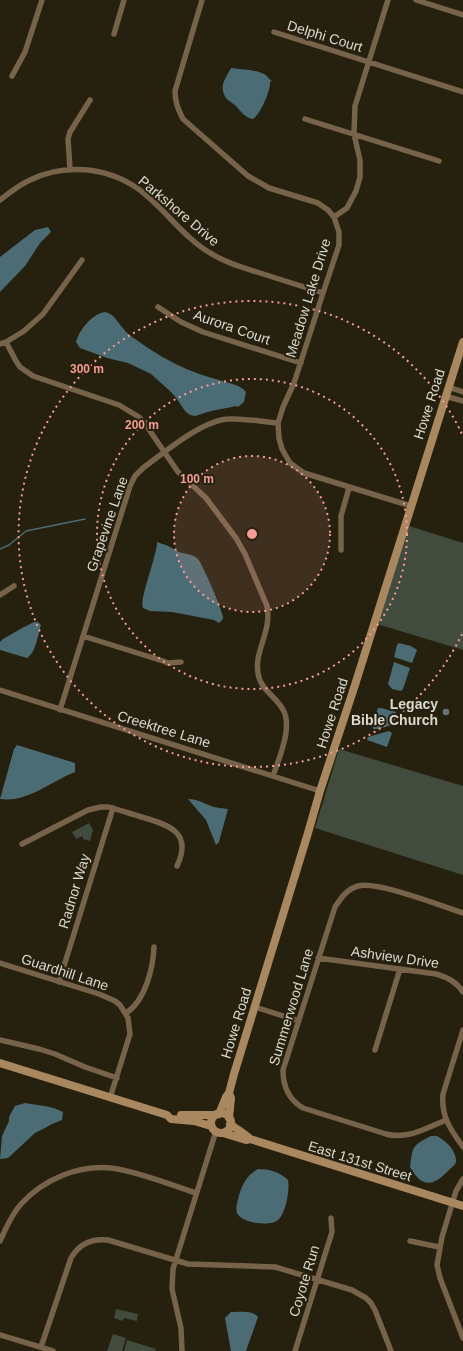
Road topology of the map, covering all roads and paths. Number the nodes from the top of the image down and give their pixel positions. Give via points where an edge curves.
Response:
1 (42, 0) edge
2 (124, 0) edge
3 (202, 0) edge
4 (388, 0) edge
5 (416, 0) edge
6 (463, 15) edge
7 (274, 32) dead end
8 (114, 34) dead end
9 (368, 62) junction
10 (12, 76) dead end
11 (463, 92) edge
12 (90, 100) dead end
13 (305, 119) dead end
14 (354, 134) junction
15 (439, 161) dead end
16 (70, 169) junction
17 (0, 200) edge
18 (334, 217) junction
19 (82, 260) dead end
20 (323, 293) junction
21 (158, 307) dead end
22 (463, 342) edge
23 (3, 343) edge
24 (301, 363) junction
25 (448, 387) junction
26 (463, 392) edge
27 (446, 396) junction
28 (463, 401) edge
29 (278, 423) junction
30 (164, 453) junction
31 (349, 488) junction
32 (411, 506) junction
33 (341, 550) dead end
34 (14, 586) dead end
35 (0, 595) edge
36 (83, 636) junction
37 (181, 662) dead end
38 (0, 690) edge
39 (60, 710) junction
40 (274, 776) junction
41 (320, 790) junction
42 (113, 808) junction
43 (22, 844) dead end
44 (177, 866) dead end
45 (463, 913) edge
46 (154, 947) dead end
47 (318, 958) junction
48 (0, 963) edge
49 (400, 970) junction
50 (59, 982) junction
51 (463, 992) edge
52 (255, 1007) junction
53 (126, 1013) junction
54 (299, 1021) junction
55 (463, 1030) edge
56 (0, 1040) edge
57 (375, 1050) dead end
58 (0, 1063) edge
59 (117, 1078) junction
60 (229, 1093) junction
61 (110, 1098) junction
62 (218, 1114) junction
63 (167, 1115) junction
64 (446, 1120) junction
65 (229, 1121) junction
66 (217, 1130) junction
67 (250, 1140) junction
68 (463, 1147) edge
69 (463, 1179) edge
70 (196, 1193) junction
71 (453, 1203) junction
72 (463, 1206) edge
73 (331, 1218) dead end
74 (0, 1241) edge
75 (410, 1241) dead end
76 (439, 1247) junction
77 (175, 1260) junction
78 (317, 1280) junction
79 (0, 1335) edge
80 (463, 1338) edge
81 (41, 1347) junction
82 (53, 1351) edge
83 (182, 1351) edge
84 (295, 1351) edge
85 (391, 1351) edge

1 - 10 street via 26,52
2 - 8 street
3 - 18 street via 175,91 177,107 183,119 248,176 269,188 318,204
4 - 9 street
5 - 6 street
7 - 9 street, Delphi Court
9 - 11 street, Delphi Court
9 - 14 street via 355,106
12 - 16 street via 70,132
13 - 14 street
14 - 15 street
14 - 18 street via 360,160 360,177 356,191 346,208
16 - 17 street, Parkshore Drive via 30,179
16 - 20 street, Parkshore Drive via 105,173 137,188 210,254 226,262
18 - 20 street, Meadow Lake Drive via 339,232 339,244
19 - 23 street via 43,314 24,331
20 - 24 street, Meadow Lake Drive
21 - 24 street, Aurora Court via 203,332
22 - 25 street, Howe Road
23 - 30 street via 20,367 33,376 130,411 143,422
24 - 29 street, Meadow Lake Drive
25 - 26 street
25 - 27 street, Howe Road
27 - 28 street
27 - 32 street, Howe Road
29 - 30 street, Grapevine Lane via 229,419 215,422
29 - 31 street, Meadow Lake Drive via 280,444 290,463 304,473
30 - 36 street, Grapevine Lane via 143,468 130,486
30 - 40 street via 178,472 206,498 236,538 267,606 268,627 259,657 258,673 263,688 282,708 287,719 286,733
31 - 32 street, Meadow Lake Drive
31 - 33 street via 341,516
32 - 41 street, Howe Road
34 - 35 street
36 - 37 street via 168,663
36 - 39 street, Grapevine Lane
38 - 39 street, Creektree Lane
39 - 40 street, Creektree Lane
40 - 41 street, Creektree Lane
41 - 52 street, Howe Road
42 - 43 street via 88,810
42 - 44 street via 164,823 174,829 183,848
42 - 50 street, Radnor Way
45 - 47 street, Summerwood Lane via 378,887 357,886 345,894 335,907
46 - 53 street via 142,996
47 - 49 street, Ashview Drive
47 - 54 street, Summerwood Lane
48 - 50 street, Guardhill Lane
49 - 51 street, Ashview Drive via 442,976 457,984
49 - 57 street
50 - 53 street, Guardhill Lane via 109,998 120,1005
52 - 54 street
52 - 60 street, Howe Road
53 - 59 street via 130,1023 130,1034
54 - 64 street, Summerwood Lane via 283,1070 287,1093 298,1105 394,1136 409,1134
55 - 64 street via 443,1094
56 - 59 street via 39,1049
58 - 61 street, East 131st Street
59 - 61 street
60 - 62 street, Howe Road
60 - 65 street, Howe Road
61 - 63 street, East 131st Street
62 - 63 street, East 131st Street
62 - 65 street via 226,1115
62 - 66 street via 212,1119
63 - 66 street, East 131st Street via 171,1119 194,1121
64 - 68 street
65 - 66 street via 228,1130
65 - 67 street, East 131st Street
66 - 67 street, East 131st Street
66 - 70 street
67 - 71 street, East 131st Street
69 - 71 street
70 - 74 street via 126,1171 102,1168 78,1171 47,1183 28,1197 14,1214
70 - 77 street
71 - 72 street, East 131st Street
71 - 76 street
73 - 78 street, Coyote Run via 332,1232
75 - 76 street
76 - 80 street via 437,1265 440,1278
77 - 78 street via 196,1265 275,1267
77 - 81 street via 108,1240 96,1239 80,1246 67,1267
77 - 83 street via 172,1289 181,1328
78 - 84 street, Coyote Run
78 - 85 street via 352,1290 366,1298 375,1310
79 - 81 street
81 - 82 street

